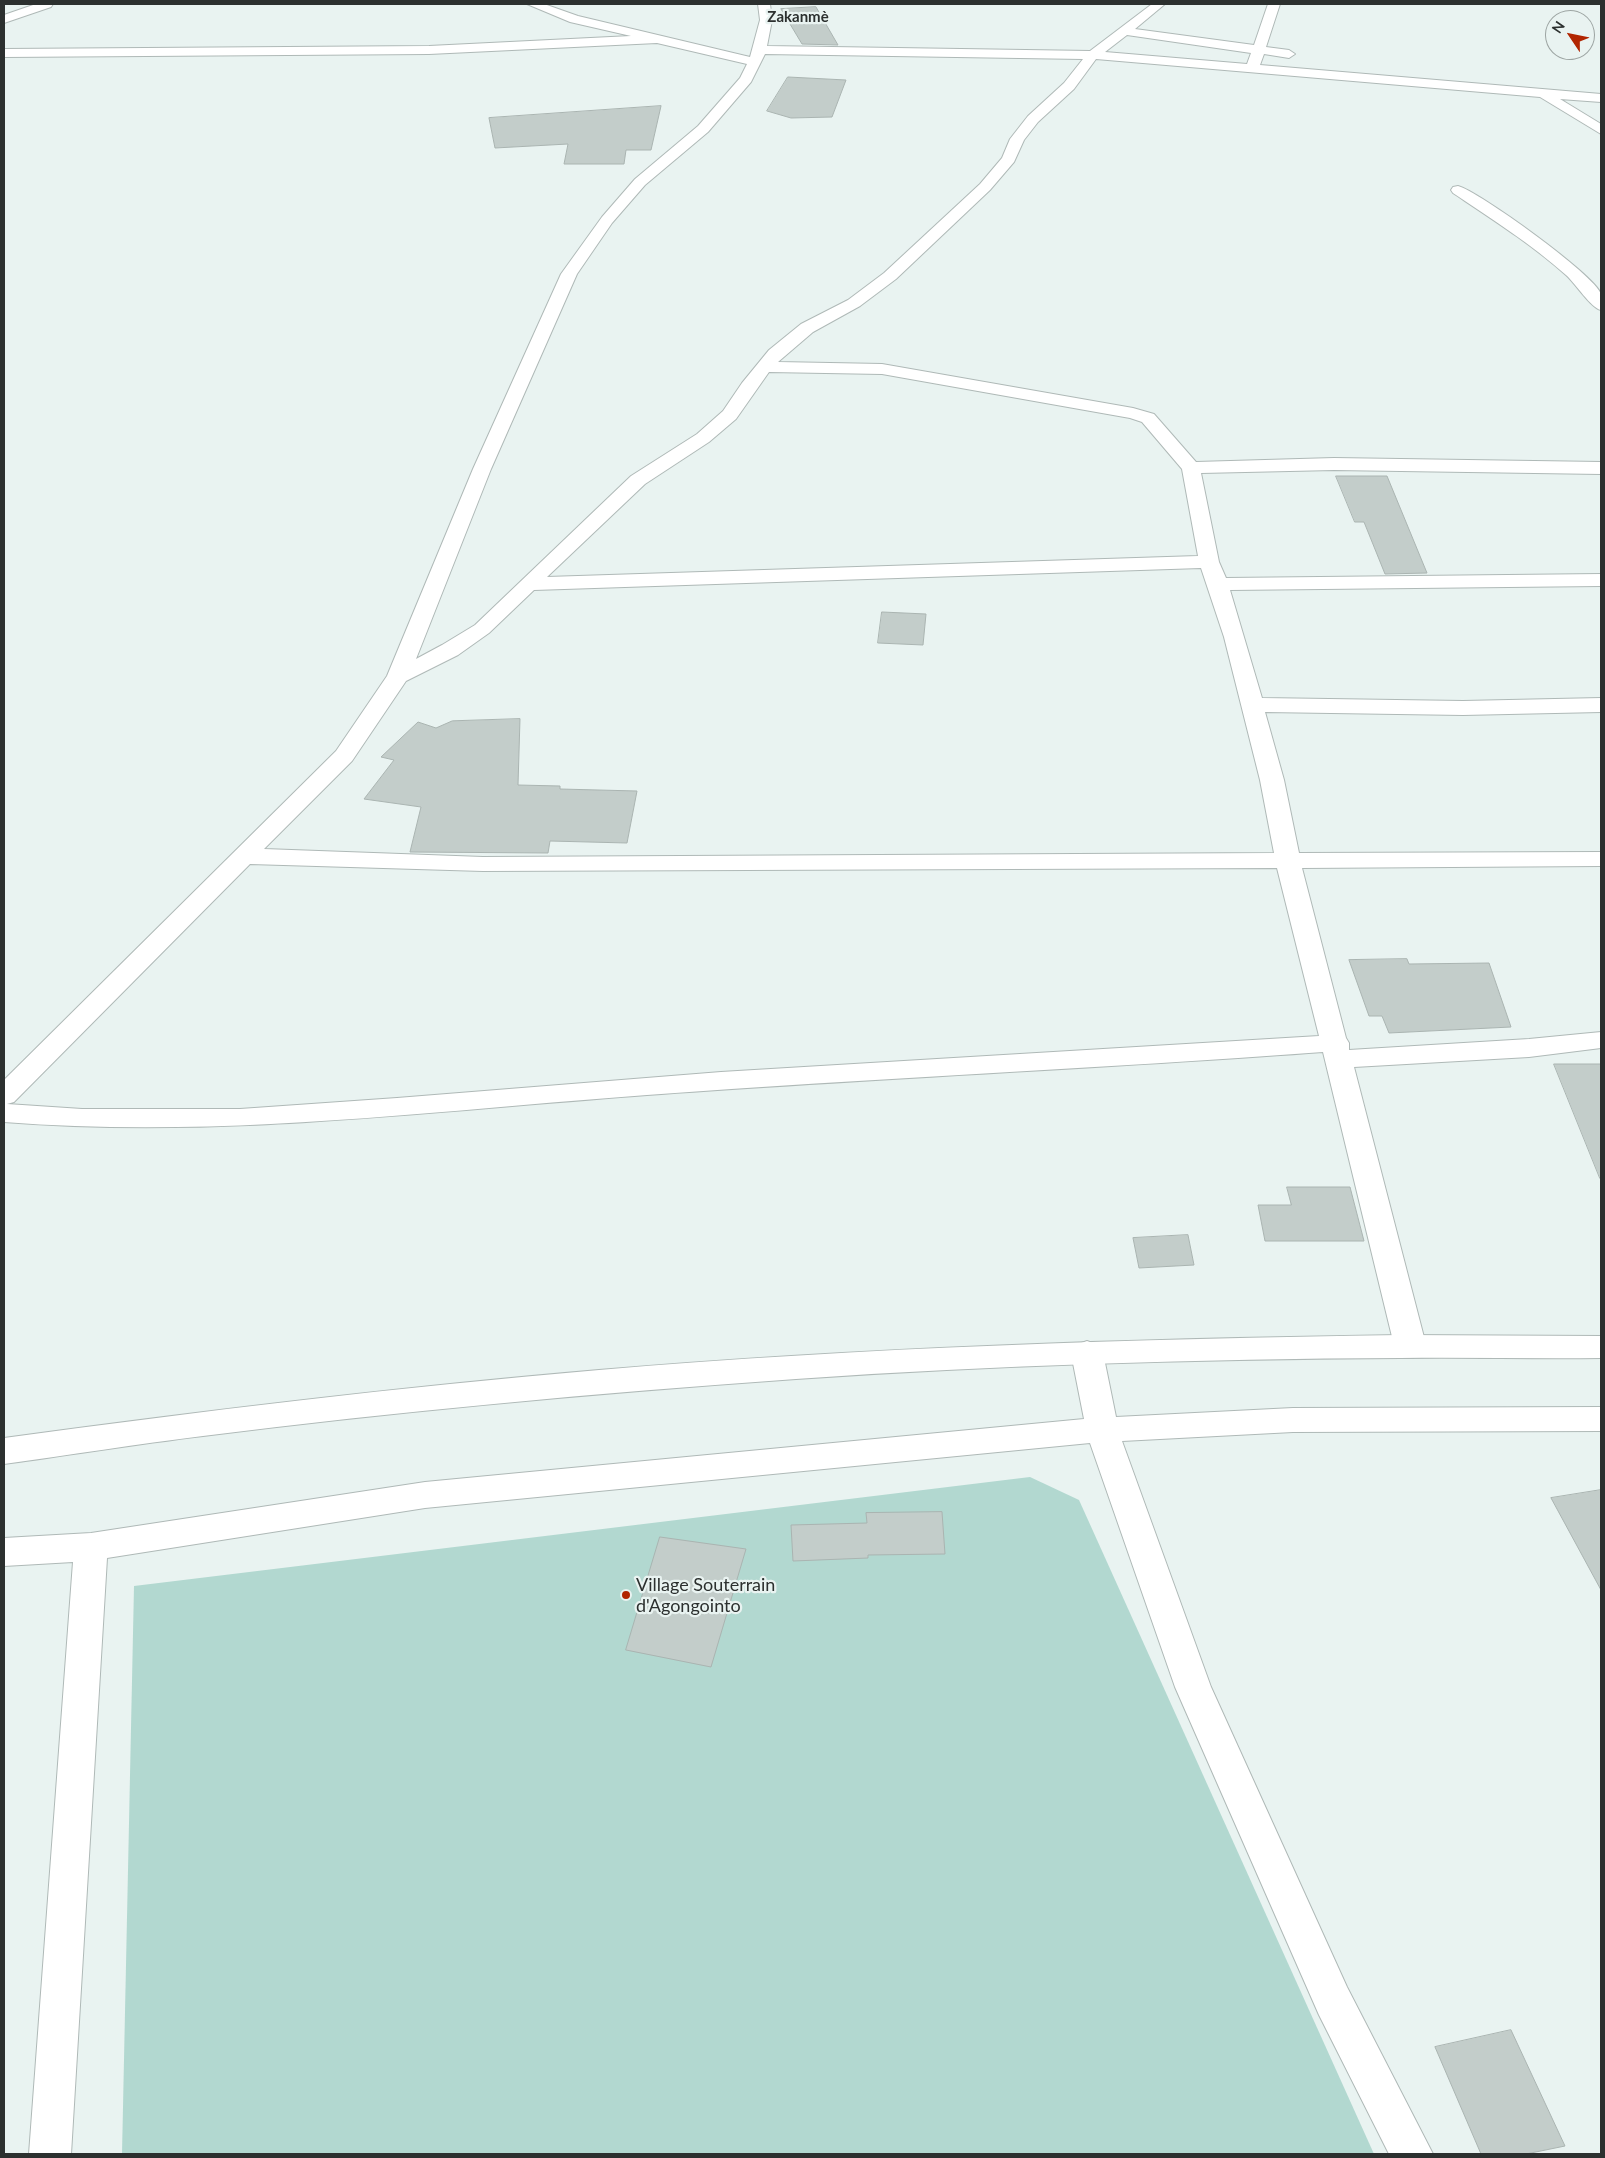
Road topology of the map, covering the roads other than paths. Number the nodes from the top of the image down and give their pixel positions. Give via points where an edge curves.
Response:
1 (47, 4) edge
2 (533, 4) edge
3 (764, 4) edge
4 (1159, 4) edge
5 (1274, 4) edge
6 (4, 19) edge
7 (1124, 31) junction
8 (656, 39) junction
9 (1260, 50) junction
10 (4, 53) edge
11 (1093, 55) junction
12 (757, 56) junction
13 (1304, 56) dead end
14 (1341, 63) dead end
15 (1252, 68) junction
16 (1435, 84) junction
17 (1543, 94) junction
18 (1601, 98) edge
19 (1601, 130) edge
20 (1458, 190) dead end
21 (1601, 305) edge
22 (765, 367) junction
23 (1191, 468) junction
24 (1601, 468) edge
25 (1208, 562) junction
26 (1601, 580) edge
27 (528, 584) junction
28 (1218, 584) junction
29 (398, 676) junction
30 (1252, 705) junction
31 (1601, 705) edge
32 (243, 856) junction
33 (1601, 859) edge
34 (1288, 861) junction
35 (1601, 1040) edge
36 (1337, 1051) junction
37 (4, 1096) edge
38 (4, 1113) edge
39 (1410, 1345) junction
40 (1601, 1347) edge
41 (1087, 1353) junction
42 (1601, 1419) edge
43 (1102, 1430) junction
44 (4, 1451) edge
45 (91, 1547) junction
46 (4, 1552) edge
47 (50, 2154) edge
48 (1412, 2154) edge

1 - 6 street
2 - 8 street via 574,19
3 - 12 street via 766,20
4 - 7 street
5 - 9 street
7 - 9 street
7 - 11 street
8 - 10 street via 419,50
8 - 12 street
9 - 13 street
9 - 15 street
11 - 12 street
11 - 15 street
11 - 22 street via 1069,86 1033,119 1017,139 1009,159 985,187 890,276 854,303 807,328 775,354
12 - 29 street via 746,79 703,129 640,182 607,220 569,274 482,469
14 - 16 street
15 - 16 street
16 - 17 street
17 - 18 street
17 - 19 street
20 - 21 street via 1544,248 1583,282
22 - 23 street via 882,369 1133,413 1148,418
22 - 27 street via 730,416 703,438 638,480
23 - 24 street via 1334,464
23 - 25 street
25 - 27 street
25 - 28 street
26 - 28 street
27 - 29 street via 482,628 450,650
28 - 30 street via 1236,637
29 - 32 street via 344,756
30 - 31 street via 1463,708
30 - 34 street via 1272,780
32 - 34 street via 483,864
32 - 37 street
33 - 34 street
34 - 36 street
35 - 36 street via 1529,1048
36 - 38 street via 1208,1053 796,1074 316,1114 180,1121 67,1119
36 - 39 street
39 - 40 street
39 - 41 street
41 - 43 street
41 - 44 street via 669,1375 301,1412
42 - 43 street via 1293,1420
43 - 45 street via 425,1495
43 - 48 street via 1193,1686 1333,2001
45 - 46 street
45 - 47 street

